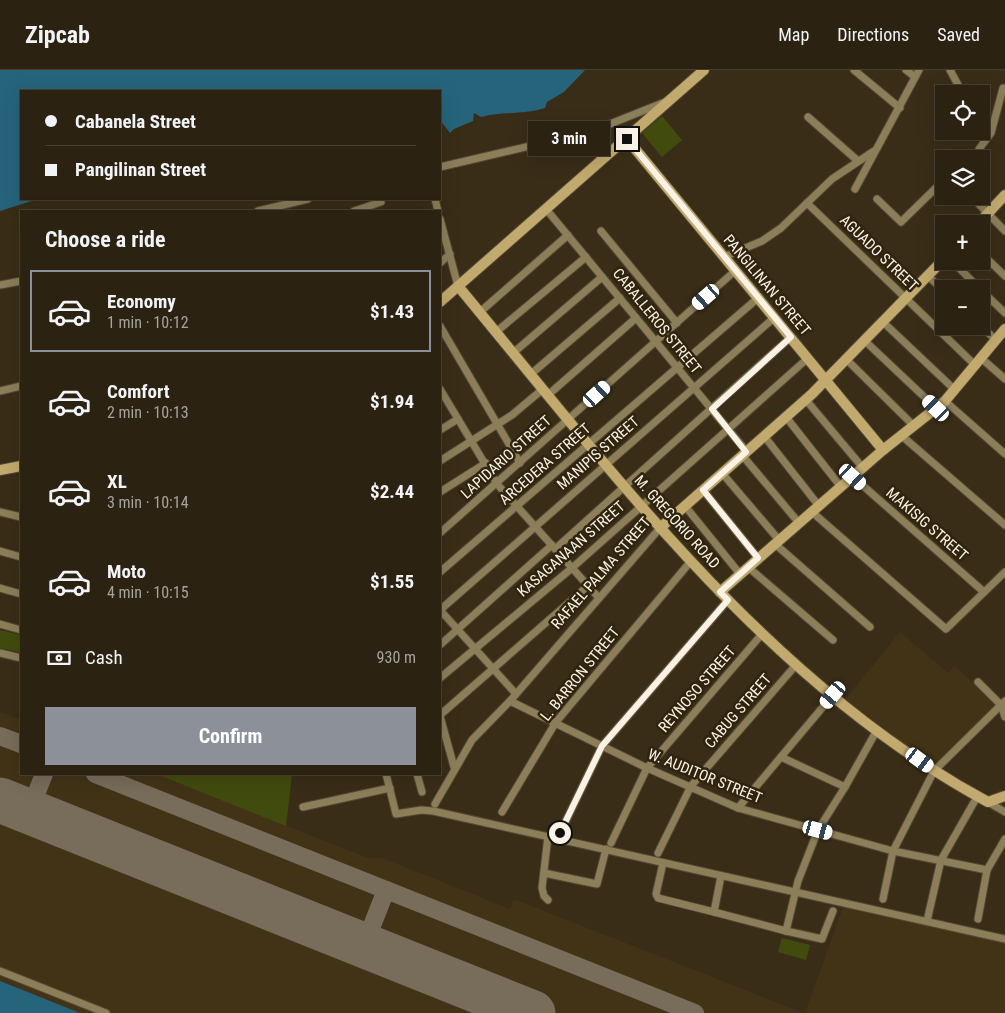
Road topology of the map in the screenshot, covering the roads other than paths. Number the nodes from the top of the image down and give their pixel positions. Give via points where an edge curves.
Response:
1 (704, 70) edge
2 (854, 70) edge
3 (906, 70) edge
4 (919, 70) edge
5 (950, 70) edge
6 (915, 77) junction
7 (958, 85) edge
8 (1003, 88) dead end
9 (673, 98) junction
10 (900, 108) junction
11 (808, 117) dead end
12 (627, 139) junction
13 (979, 150) edge
14 (874, 152) junction
15 (858, 161) junction
16 (441, 167) edge
17 (855, 189) dead end
18 (935, 189) edge
19 (1005, 195) edge
20 (877, 199) dead end
21 (304, 200) edge
22 (381, 200) edge
23 (807, 203) junction
24 (979, 205) edge
25 (546, 209) junction
26 (262, 210) edge
27 (356, 210) edge
28 (987, 214) junction
29 (441, 223) edge
30 (601, 231) dead end
31 (1005, 231) edge
32 (568, 236) junction
33 (450, 254) junction
34 (586, 257) junction
35 (724, 257) junction
36 (441, 262) edge
37 (990, 262) edge
38 (935, 269) edge
39 (736, 270) junction
40 (961, 270) edge
41 (928, 276) junction
42 (1005, 276) edge
43 (602, 277) junction
44 (972, 280) edge
45 (20, 281) edge
46 (935, 283) edge
47 (0, 285) edge
48 (458, 286) junction
49 (620, 298) junction
50 (758, 298) junction
51 (906, 298) junction
52 (990, 298) edge
53 (441, 301) edge
54 (480, 312) junction
55 (1005, 313) edge
56 (774, 317) junction
57 (636, 318) junction
58 (883, 322) junction
59 (677, 323) junction
60 (441, 328) edge
61 (1005, 329) edge
62 (496, 332) junction
63 (990, 334) edge
64 (791, 337) junction
65 (996, 340) junction
66 (865, 341) junction
67 (656, 342) junction
68 (513, 353) junction
69 (808, 358) junction
70 (847, 360) junction
71 (978, 361) junction
72 (677, 368) junction
73 (531, 374) junction
74 (1005, 379) edge
75 (827, 380) junction
76 (20, 386) edge
77 (694, 388) junction
78 (955, 390) junction
79 (0, 391) edge
80 (545, 392) junction
81 (441, 394) edge
82 (806, 400) junction
83 (945, 401) junction
84 (936, 408) junction
85 (712, 409) junction
86 (786, 417) junction
87 (458, 419) junction
88 (568, 420) junction
89 (498, 424) junction
90 (914, 426) junction
91 (441, 429) edge
92 (728, 429) junction
93 (764, 436) junction
94 (902, 436) junction
95 (472, 441) junction
96 (588, 444) junction
97 (883, 450) junction
98 (744, 454) junction
99 (1005, 454) edge
100 (441, 460) edge
101 (486, 463) junction
102 (520, 463) junction
103 (606, 464) junction
104 (20, 466) edge
105 (862, 468) junction
106 (0, 470) edge
107 (722, 473) junction
108 (853, 477) junction
109 (497, 484) junction
110 (624, 485) junction
111 (841, 487) junction
112 (703, 490) junction
113 (441, 491) edge
114 (517, 506) junction
115 (641, 506) junction
116 (685, 506) junction
117 (816, 509) junction
118 (0, 512) edge
119 (20, 517) edge
120 (799, 523) junction
121 (535, 526) junction
122 (1005, 526) edge
123 (660, 528) junction
124 (441, 532) edge
125 (777, 542) junction
126 (553, 547) junction
127 (0, 551) edge
128 (20, 557) edge
129 (758, 558) junction
130 (691, 562) junction
131 (572, 568) junction
132 (744, 570) junction
133 (441, 571) edge
134 (1005, 572) edge
135 (588, 586) junction
136 (0, 588) edge
137 (720, 592) junction
138 (984, 592) junction
139 (20, 594) edge
140 (599, 598) junction
141 (728, 600) junction
142 (441, 609) edge
143 (441, 611) edge
144 (0, 624) edge
145 (870, 626) dead end
146 (458, 629) junction
147 (20, 630) edge
148 (762, 634) junction
149 (833, 640) dead end
150 (441, 644) edge
151 (476, 649) junction
152 (0, 653) edge
153 (20, 658) edge
154 (796, 665) junction
155 (494, 670) junction
156 (441, 677) edge
157 (978, 682) dead end
158 (516, 694) junction
159 (833, 695) junction
160 (510, 701) junction
161 (1003, 703) edge
162 (441, 715) edge
163 (1005, 717) edge
164 (441, 720) edge
165 (556, 722) junction
166 (877, 730) junction
167 (602, 746) junction
168 (781, 757) junction
169 (454, 767) junction
170 (647, 768) junction
171 (934, 771) junction
172 (386, 775) edge
173 (417, 775) edge
174 (690, 786) junction
175 (845, 787) junction
176 (390, 788) junction
177 (422, 792) dead end
178 (1005, 796) edge
179 (977, 797) junction
180 (988, 802) junction
181 (435, 804) dead end
182 (304, 807) dead end
183 (738, 808) junction
184 (502, 812) dead end
185 (1005, 812) edge
186 (818, 830) junction
187 (560, 833) dead end
188 (548, 836) junction
189 (1005, 839) edge
190 (610, 843) dead end
191 (606, 850) junction
192 (893, 851) junction
193 (658, 853) dead end
194 (941, 860) junction
195 (663, 863) junction
196 (987, 870) junction
197 (544, 873) junction
198 (721, 876) junction
199 (796, 892) junction
200 (883, 899) dead end
201 (548, 900) dead end
202 (833, 911) dead end
203 (714, 912) junction
204 (978, 919) dead end
205 (927, 921) junction
206 (786, 930) junction
207 (1005, 939) edge
208 (0, 971) edge
209 (106, 1013) edge

1 - 9 street
2 - 10 street
3 - 6 street
4 - 6 street
5 - 7 street
6 - 10 street
8 - 13 street via 991,133
9 - 12 street
9 - 16 street via 590,132
10 - 14 street
11 - 15 street
12 - 25 street
12 - 35 street, PANGILINAN STREET
14 - 15 street
14 - 17 street
15 - 23 street via 832,179
18 - 20 street via 901,222
19 - 28 street
21 - 26 street
22 - 27 street
23 - 35 street via 762,241
23 - 51 street, AGUADO STREET
24 - 28 street
25 - 32 street, CABALLEROS STREET
25 - 48 street
28 - 31 street
29 - 33 street
30 - 59 street
32 - 34 street, CABALLEROS STREET
32 - 54 street
33 - 36 street
33 - 48 street
34 - 43 street, CABALLEROS STREET
34 - 62 street
35 - 39 street, PANGILINAN STREET
37 - 42 street
38 - 41 street, RAFAEL PALMA STREET
39 - 50 street, PANGILINAN STREET
39 - 59 street, LAPIDARIO STREET
40 - 44 street
41 - 46 street
41 - 51 street, RAFAEL PALMA STREET
43 - 49 street, CABALLEROS STREET
43 - 68 street
45 - 47 street
48 - 53 street
48 - 54 street, M. GREGORIO ROAD
49 - 57 street, CABALLEROS STREET
49 - 73 street
50 - 56 street, PANGILINAN STREET
50 - 72 street, ARCEDERA STREET
51 - 58 street, RAFAEL PALMA STREET
51 - 71 street, AGUADO STREET
52 - 55 street
54 - 62 street, M. GREGORIO ROAD
56 - 64 street, PANGILINAN STREET
56 - 77 street, MANIPIS STREET
57 - 67 street, CABALLEROS STREET
57 - 80 street
58 - 66 street, RAFAEL PALMA STREET
58 - 78 street
59 - 67 street, LAPIDARIO STREET
60 - 89 street
61 - 65 street
62 - 68 street, M. GREGORIO ROAD
63 - 65 street
64 - 69 street, PANGILINAN STREET
64 - 85 street
65 - 71 street
66 - 70 street, RAFAEL PALMA STREET
66 - 84 street
67 - 72 street, CABALLEROS STREET
67 - 88 street, LAPIDARIO STREET
68 - 73 street, M. GREGORIO ROAD
69 - 75 street, PANGILINAN STREET
69 - 92 street, KASAGANAAN STREET
70 - 75 street, RAFAEL PALMA STREET
70 - 90 street
71 - 74 street, AGUADO STREET
71 - 78 street
72 - 77 street, CABALLEROS STREET
72 - 96 street, ARCEDERA STREET
73 - 80 street, M. GREGORIO ROAD
75 - 82 street, RAFAEL PALMA STREET
75 - 97 street, PANGILINAN STREET
76 - 79 street
77 - 85 street, CABALLEROS STREET
77 - 103 street, MANIPIS STREET
78 - 83 street
80 - 88 street, M. GREGORIO ROAD
80 - 89 street
81 - 87 street
82 - 86 street, RAFAEL PALMA STREET
82 - 105 street
83 - 84 street
83 - 99 street
84 - 90 street
85 - 92 street, CABALLEROS STREET
85 - 110 street
86 - 93 street, RAFAEL PALMA STREET
86 - 111 street
87 - 91 street
87 - 95 street
88 - 96 street, M. GREGORIO ROAD
88 - 102 street, LAPIDARIO STREET
89 - 95 street
89 - 102 street
90 - 94 street
92 - 98 street, CABALLEROS STREET
92 - 115 street, KASAGANAAN STREET
93 - 98 street, RAFAEL PALMA STREET
93 - 117 street
94 - 97 street
94 - 122 street
95 - 100 street
95 - 101 street
96 - 103 street, M. GREGORIO ROAD
96 - 114 street, ARCEDERA STREET
97 - 105 street
98 - 107 street, RAFAEL PALMA STREET
98 - 120 street, CABALLEROS STREET
101 - 109 street
101 - 113 street
102 - 109 street, LAPIDARIO STREET
103 - 110 street, M. GREGORIO ROAD
103 - 121 street, MANIPIS STREET
104 - 106 street
105 - 108 street
107 - 112 street, RAFAEL PALMA STREET
107 - 125 street
108 - 111 street
108 - 138 street, MAKISIG STREET
109 - 114 street
109 - 124 street, LAPIDARIO STREET
110 - 115 street, M. GREGORIO ROAD
110 - 126 street
111 - 117 street
112 - 116 street, RAFAEL PALMA STREET
112 - 129 street
114 - 121 street
114 - 133 street, ARCEDERA STREET
115 - 123 street, M. GREGORIO ROAD
115 - 131 street, KASAGANAAN STREET
116 - 123 street, RAFAEL PALMA STREET
116 - 132 street
117 - 120 street
117 - 138 street via 946,629
118 - 119 street
120 - 125 street
121 - 126 street
121 - 142 street, MANIPIS STREET
123 - 130 street, M. GREGORIO ROAD
123 - 140 street, RAFAEL PALMA STREET
125 - 129 street
125 - 145 street
126 - 131 street
126 - 146 street
127 - 128 street
129 - 132 street
130 - 137 street, M. GREGORIO ROAD
130 - 165 street, L. BARRON STREET
131 - 135 street
131 - 151 street, KASAGANAAN STREET
132 - 137 street
132 - 149 street
134 - 138 street
135 - 140 street
135 - 155 street
136 - 139 street
137 - 141 street, M. GREGORIO ROAD
140 - 158 street, RAFAEL PALMA STREET
141 - 148 street, M. GREGORIO ROAD
141 - 167 street
143 - 146 street
144 - 147 street
146 - 150 street
146 - 151 street
148 - 154 street, M. GREGORIO ROAD
148 - 170 street, REYNOSO STREET
151 - 155 street
151 - 156 street, KASAGANAAN STREET
152 - 153 street
154 - 159 street, M. GREGORIO ROAD
154 - 174 street, CABUG STREET
155 - 158 street
155 - 162 street
157 - 161 street
158 - 160 street, RAFAEL PALMA STREET
159 - 166 street, M. GREGORIO ROAD
159 - 168 street
160 - 165 street, W. AUDITOR STREET
160 - 169 street, RAFAEL PALMA STREET via 478,733
161 - 163 street
161 - 171 street
164 - 169 street
165 - 167 street, W. AUDITOR STREET
165 - 184 street, L. BARRON STREET
166 - 171 street, M. GREGORIO ROAD
166 - 175 street
167 - 170 street, W. AUDITOR STREET
167 - 187 street
168 - 175 street
168 - 183 street
169 - 181 street, RAFAEL PALMA STREET
170 - 174 street, W. AUDITOR STREET
170 - 190 street, REYNOSO STREET
171 - 179 street, M. GREGORIO ROAD
171 - 192 street
172 - 176 street
173 - 177 street
174 - 183 street, W. AUDITOR STREET
174 - 193 street, CABUG STREET
175 - 186 street
176 - 182 street
176 - 188 street via 396,814 433,811
178 - 180 street
179 - 180 street, M. GREGORIO ROAD
179 - 194 street
180 - 185 street, M. GREGORIO ROAD
183 - 186 street, W. AUDITOR STREET
186 - 192 street, W. AUDITOR STREET
186 - 199 street
188 - 191 street
188 - 197 street
189 - 196 street
191 - 195 street
191 - 197 street via 598,884
192 - 194 street, W. AUDITOR STREET
192 - 200 street
194 - 196 street, W. AUDITOR STREET
194 - 205 street
195 - 198 street
195 - 203 street via 656,894 658,898
196 - 204 street
197 - 201 street via 542,892
198 - 199 street
198 - 203 street
199 - 205 street
199 - 206 street
202 - 206 street via 822,939
203 - 206 street
205 - 207 street
208 - 209 street

